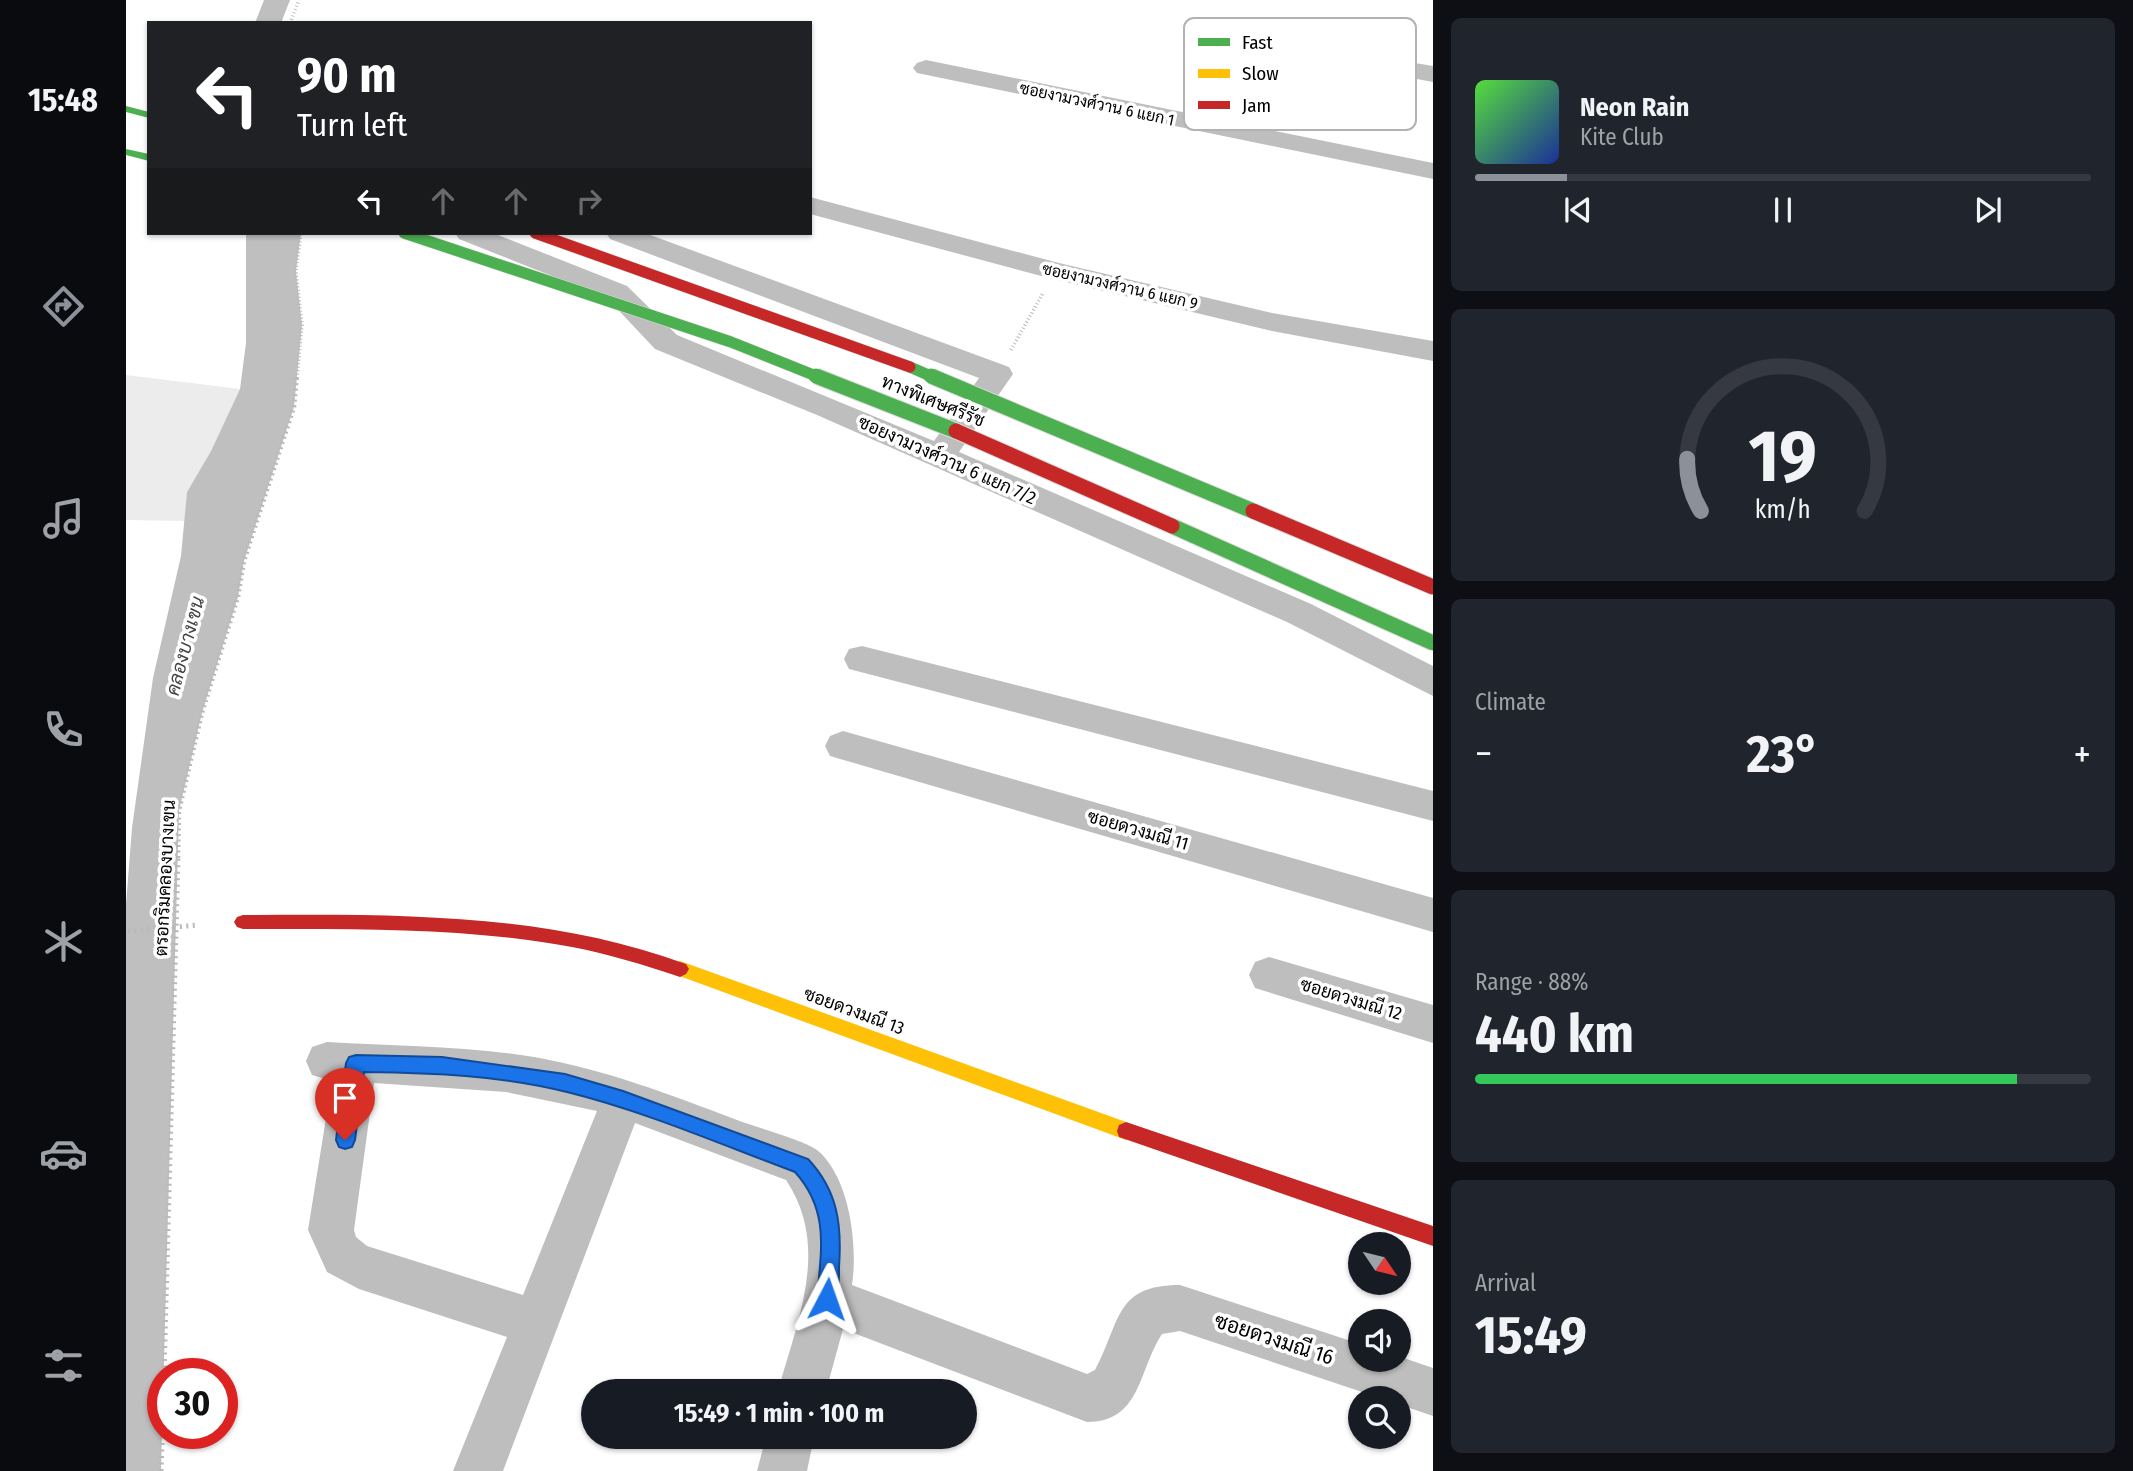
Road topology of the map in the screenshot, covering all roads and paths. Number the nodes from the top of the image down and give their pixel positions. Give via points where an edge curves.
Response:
1 (299, 0) edge
2 (291, 21) edge
3 (926, 68) dead end
4 (126, 109) edge
5 (147, 114) edge
6 (1184, 120) edge
7 (1231, 130) edge
8 (126, 152) edge
9 (147, 157) edge
10 (1433, 171) edge
11 (812, 206) edge
12 (301, 235) edge
13 (411, 235) edge
14 (474, 235) edge
15 (541, 235) edge
16 (625, 235) edge
17 (1055, 271) junction
18 (1433, 351) edge
19 (998, 374) junction
20 (940, 456) junction
21 (1433, 587) edge
22 (1433, 643) edge
23 (862, 659) dead end
24 (1433, 682) edge
25 (843, 746) dead end
26 (1433, 806) edge
27 (1433, 915) edge
28 (243, 922) dead end
29 (199, 925) dead end
30 (126, 931) edge
31 (1269, 975) dead end
32 (1433, 1024) edge
33 (623, 1100) junction
34 (1433, 1236) edge
35 (827, 1299) junction
36 (536, 1323) junction
37 (164, 1358) edge
38 (806, 1379) edge
39 (1433, 1392) edge
40 (162, 1449) edge
41 (787, 1449) edge
42 (161, 1471) edge
43 (478, 1471) edge
44 (782, 1471) edge

1 - 2 path
3 - 6 street, ซอยงามวงศ์วาน 6 แยก 1
4 - 5 main road
7 - 10 street, ซอยงามวงศ์วาน 6 แยก 1
8 - 9 main road
11 - 17 street, ซอยงามวงศ์วาน 6 แยก 9
12 - 37 path, ตรอกริมคลองบางเขน via 296,271 302,325 294,407 244,561 178,811
13 - 22 main road, ทางพิเศษศรีรัช, bridge via 710,335 921,415
14 - 20 street, ซอยงามวงศ์วาน 6 แยก 7/2 via 617,292 666,342
15 - 21 main road, ทางพิเศษศรีรัช, bridge via 871,350
16 - 19 street
17 - 18 street, ซอยงามวงศ์วาน 6 แยก 9 via 1272,322
17 - 19 path
19 - 20 street
20 - 24 street, ซอยงามวงศ์วาน 6 แยก 7/2 via 1299,613
23 - 26 street
25 - 27 street, ซอยดวงมณี 11
28 - 34 main road, ซอยดวงมณี 13 via 464,925 600,943
29 - 30 path, bridge
31 - 32 street, ซอยดวงมณี 12
33 - 35 street via 801,1165 817,1182 832,1231
33 - 36 street
33 - 36 street via 509,1073 442,1065 341,1062 331,1230 335,1248 344,1260 359,1266
35 - 38 street
35 - 39 street, ซอยดวงมณี 16 via 1087,1398 1104,1398 1118,1382 1140,1320 1154,1308 1180,1308
36 - 43 street
40 - 42 path
41 - 44 street

